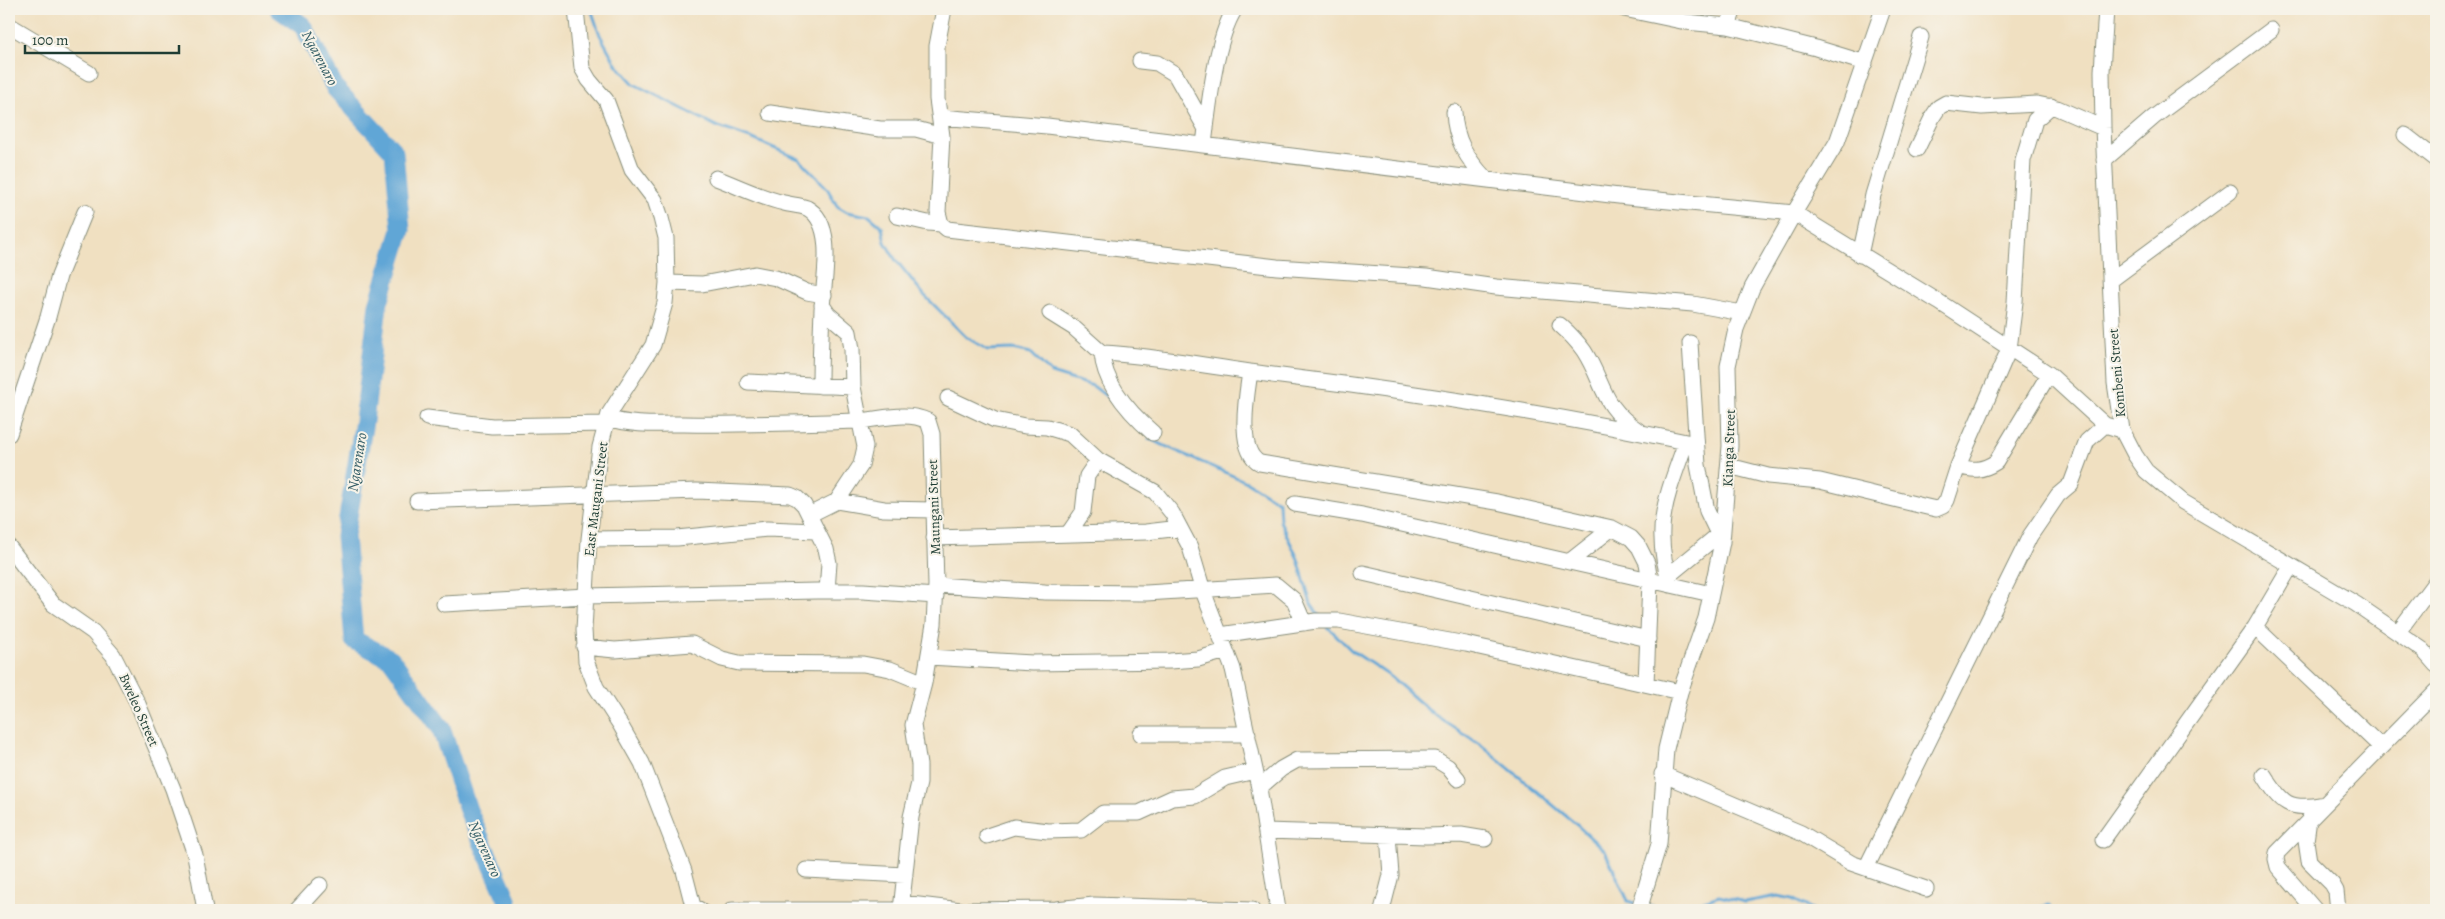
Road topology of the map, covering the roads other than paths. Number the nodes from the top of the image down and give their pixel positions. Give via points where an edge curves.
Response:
1 (576, 9) edge
2 (944, 9) edge
3 (1235, 9) edge
4 (1624, 9) edge
5 (1734, 9) edge
6 (1883, 9) edge
7 (2106, 9) edge
8 (1689, 15) edge
9 (9, 25) edge
10 (1728, 26) junction
11 (2271, 30) dead end
12 (1921, 37) dead end
13 (1140, 61) dead end
14 (1865, 63) junction
15 (89, 73) dead end
16 (2051, 106) junction
17 (1454, 112) dead end
18 (770, 113) dead end
19 (940, 117) junction
20 (2103, 128) junction
21 (1206, 129) junction
22 (2405, 135) dead end
23 (942, 136) junction
24 (1204, 145) junction
25 (1917, 148) dead end
26 (2436, 159) edge
27 (2104, 160) junction
28 (716, 178) dead end
29 (1486, 179) junction
30 (2230, 192) dead end
31 (85, 212) dead end
32 (1794, 213) junction
33 (897, 216) dead end
34 (941, 224) junction
35 (1860, 255) junction
36 (2111, 280) junction
37 (667, 283) junction
38 (823, 300) junction
39 (1050, 313) dead end
40 (1742, 313) junction
41 (1560, 325) dead end
42 (1690, 344) dead end
43 (2010, 349) junction
44 (1102, 353) junction
45 (1250, 372) junction
46 (2049, 374) junction
47 (748, 382) dead end
48 (820, 386) junction
49 (853, 388) junction
50 (948, 398) dead end
51 (426, 418) dead end
52 (860, 420) junction
53 (607, 421) junction
54 (2105, 425) junction
55 (2122, 430) junction
56 (1153, 433) dead end
57 (1642, 433) junction
58 (9, 434) edge
59 (1691, 443) junction
60 (1098, 460) junction
61 (1729, 466) junction
62 (1958, 466) junction
63 (595, 496) junction
64 (836, 501) junction
65 (417, 502) dead end
66 (1295, 504) dead end
67 (934, 510) junction
68 (809, 515) junction
69 (1180, 528) junction
70 (1612, 528) junction
71 (815, 531) junction
72 (1068, 534) junction
73 (934, 538) junction
74 (589, 539) junction
75 (1720, 539) junction
76 (9, 547) edge
77 (1568, 562) junction
78 (2291, 566) junction
79 (1364, 573) dead end
80 (1670, 580) junction
81 (1650, 581) junction
82 (2436, 582) edge
83 (936, 590) junction
84 (827, 591) junction
85 (1203, 591) junction
86 (1712, 594) junction
87 (586, 596) junction
88 (444, 604) dead end
89 (1304, 623) junction
90 (2255, 627) junction
91 (2398, 632) junction
92 (1220, 635) junction
93 (1648, 638) junction
94 (584, 647) junction
95 (1226, 651) junction
96 (929, 657) junction
97 (2436, 665) edge
98 (924, 684) junction
99 (1646, 684) junction
100 (2436, 691) edge
101 (1680, 692) junction
102 (1141, 734) dead end
103 (1248, 734) junction
104 (2380, 746) junction
105 (1256, 771) junction
106 (1662, 774) junction
107 (2264, 775) dead end
108 (1458, 779) dead end
109 (1259, 788) junction
110 (2324, 804) junction
111 (2309, 819) junction
112 (1266, 831) junction
113 (1388, 835) junction
114 (987, 836) dead end
115 (1485, 839) dead end
116 (2103, 840) dead end
117 (1866, 868) junction
118 (806, 870) dead end
119 (905, 875) junction
120 (320, 885) dead end
121 (1926, 889) dead end
122 (899, 908) edge
123 (695, 909) edge
124 (206, 910) edge
125 (297, 910) edge
126 (732, 910) edge
127 (960, 910) edge
128 (968, 910) edge
129 (1252, 910) edge
130 (1278, 910) edge
131 (1382, 910) edge
132 (1639, 910) edge
133 (2315, 910) edge
134 (2338, 910) edge

1 - 37 street, East Maugani Street via 582,68 606,100 632,170 655,200 662,218
2 - 19 street via 937,46
3 - 21 street via 1224,30
4 - 8 street
5 - 10 street
6 - 14 street, Kianga Street
7 - 20 street, Kombeni Street
8 - 10 street
9 - 15 street
10 - 14 street
11 - 27 street via 2154,117
12 - 35 street via 1873,195
13 - 21 street via 1157,63 1175,74
14 - 32 street, Kianga Street via 1837,142
16 - 20 street
16 - 25 street via 1982,107 1946,103 1933,116
16 - 43 street via 2035,120 2023,160
17 - 29 street via 1458,140 1465,155
18 - 23 street via 880,129 916,129
19 - 23 street
19 - 24 street
20 - 27 street, Kombeni Street
21 - 24 street
22 - 26 street
23 - 34 street via 938,212
24 - 29 street
27 - 36 street, Kombeni Street
28 - 38 street via 783,203 807,208 813,213 821,226 826,251
29 - 32 street
30 - 36 street
31 - 58 street via 59,276
32 - 35 street
32 - 40 street, Kianga Street via 1752,288
33 - 34 street
34 - 40 street via 955,232 1277,267 1694,304
35 - 43 street
36 - 55 street, Kombeni Street via 2115,383
37 - 38 street via 702,284 755,274 776,278
37 - 53 street, East Maugani Street via 653,345
38 - 48 street
38 - 49 street via 828,314 848,332
39 - 44 street via 1074,328
40 - 61 street, Kianga Street via 1728,366 1731,409
41 - 57 street via 1584,352 1612,406 1625,422
42 - 59 street
43 - 46 street
43 - 62 street
44 - 45 street via 1142,355
44 - 56 street via 1102,367 1118,394 1136,419
45 - 57 street via 1486,405
45 - 70 street via 1245,418 1247,442 1252,457 1260,463 1497,502
46 - 54 street
46 - 62 street via 1996,462 1976,470
47 - 48 street
48 - 49 street
49 - 52 street
50 - 60 street via 995,420 1047,427 1070,434
51 - 53 street, Maungani Street via 492,426
52 - 53 street, Maungani Street via 765,424
52 - 64 street via 865,455
52 - 67 street, Maungani Street via 914,416 928,421 932,434
53 - 63 street, East Maugani Street via 600,446
54 - 55 street
54 - 117 street via 2087,441 2071,484 2058,495 2030,536
55 - 78 street, Kombeni Street via 2146,471 2162,486 2183,502
57 - 59 street
59 - 75 street via 1707,511
59 - 80 street via 1661,525 1661,544
60 - 69 street via 1154,492
60 - 72 street via 1087,476 1083,512
61 - 62 street via 1768,476 1820,481 1936,508 1947,500
61 - 75 street, Kianga Street
63 - 65 street
63 - 68 street via 697,491 790,495 797,498
63 - 74 street, East Maugani Street
64 - 67 street via 884,509
64 - 68 street
66 - 77 street via 1362,514
67 - 73 street, Maungani Street
68 - 71 street
69 - 72 street
69 - 85 street via 1190,547
70 - 77 street
70 - 81 street via 1631,538 1639,547 1647,563
71 - 74 street via 767,529 677,538
71 - 84 street via 826,549
72 - 73 street
73 - 83 street, Maungani Street
74 - 87 street, East Maugani Street
75 - 80 street
75 - 86 street, Kianga Street
76 - 124 street, Bweleo Street via 52,604 93,632 113,655 138,704 173,789 195,855
77 - 81 street
78 - 90 street
78 - 91 street, Kombeni Street
79 - 93 street
80 - 81 street
80 - 86 street
81 - 93 street
82 - 91 street
83 - 84 street
83 - 85 street
83 - 96 street, Maungani Street
84 - 87 street
85 - 89 street via 1276,585 1294,600
85 - 92 street
86 - 101 street, Kianga Street
87 - 88 street
87 - 94 street, East Maugani Street
89 - 92 street
89 - 99 street via 1339,620
90 - 104 street
90 - 116 street
91 - 97 street, Kombeni Street via 2423,650
92 - 95 street
93 - 99 street
94 - 98 street via 615,650 692,644 722,659 739,663 863,664 890,669
94 - 123 street, East Maugani Street via 592,680 631,743 650,783
95 - 96 street via 1198,659 1170,661 1033,663
95 - 103 street
96 - 98 street, Maungani Street
98 - 119 street, Maungani Street via 913,725 919,783 911,817
99 - 101 street
100 - 104 street
101 - 106 street, Kianga Street
102 - 103 street
103 - 105 street
104 - 110 street
105 - 109 street
105 - 114 street via 1225,778 1195,796 1172,798 1139,813 1103,813 1081,830 1014,827
106 - 117 street via 1801,833 1851,863
106 - 132 street, Kianga Street via 1659,844
107 - 110 street via 2274,792 2291,806 2300,808
108 - 109 street via 1435,758 1297,760
109 - 112 street
110 - 111 street
111 - 133 street via 2285,842 2276,859 2290,882
111 - 134 street via 2306,841 2309,861 2332,884
112 - 113 street
112 - 130 street
113 - 115 street via 1462,835
113 - 131 street via 1390,875
117 - 121 street
118 - 119 street
119 - 122 street, Maungani Street
120 - 125 street
122 - 126 street
122 - 127 street
128 - 129 street via 1094,905

